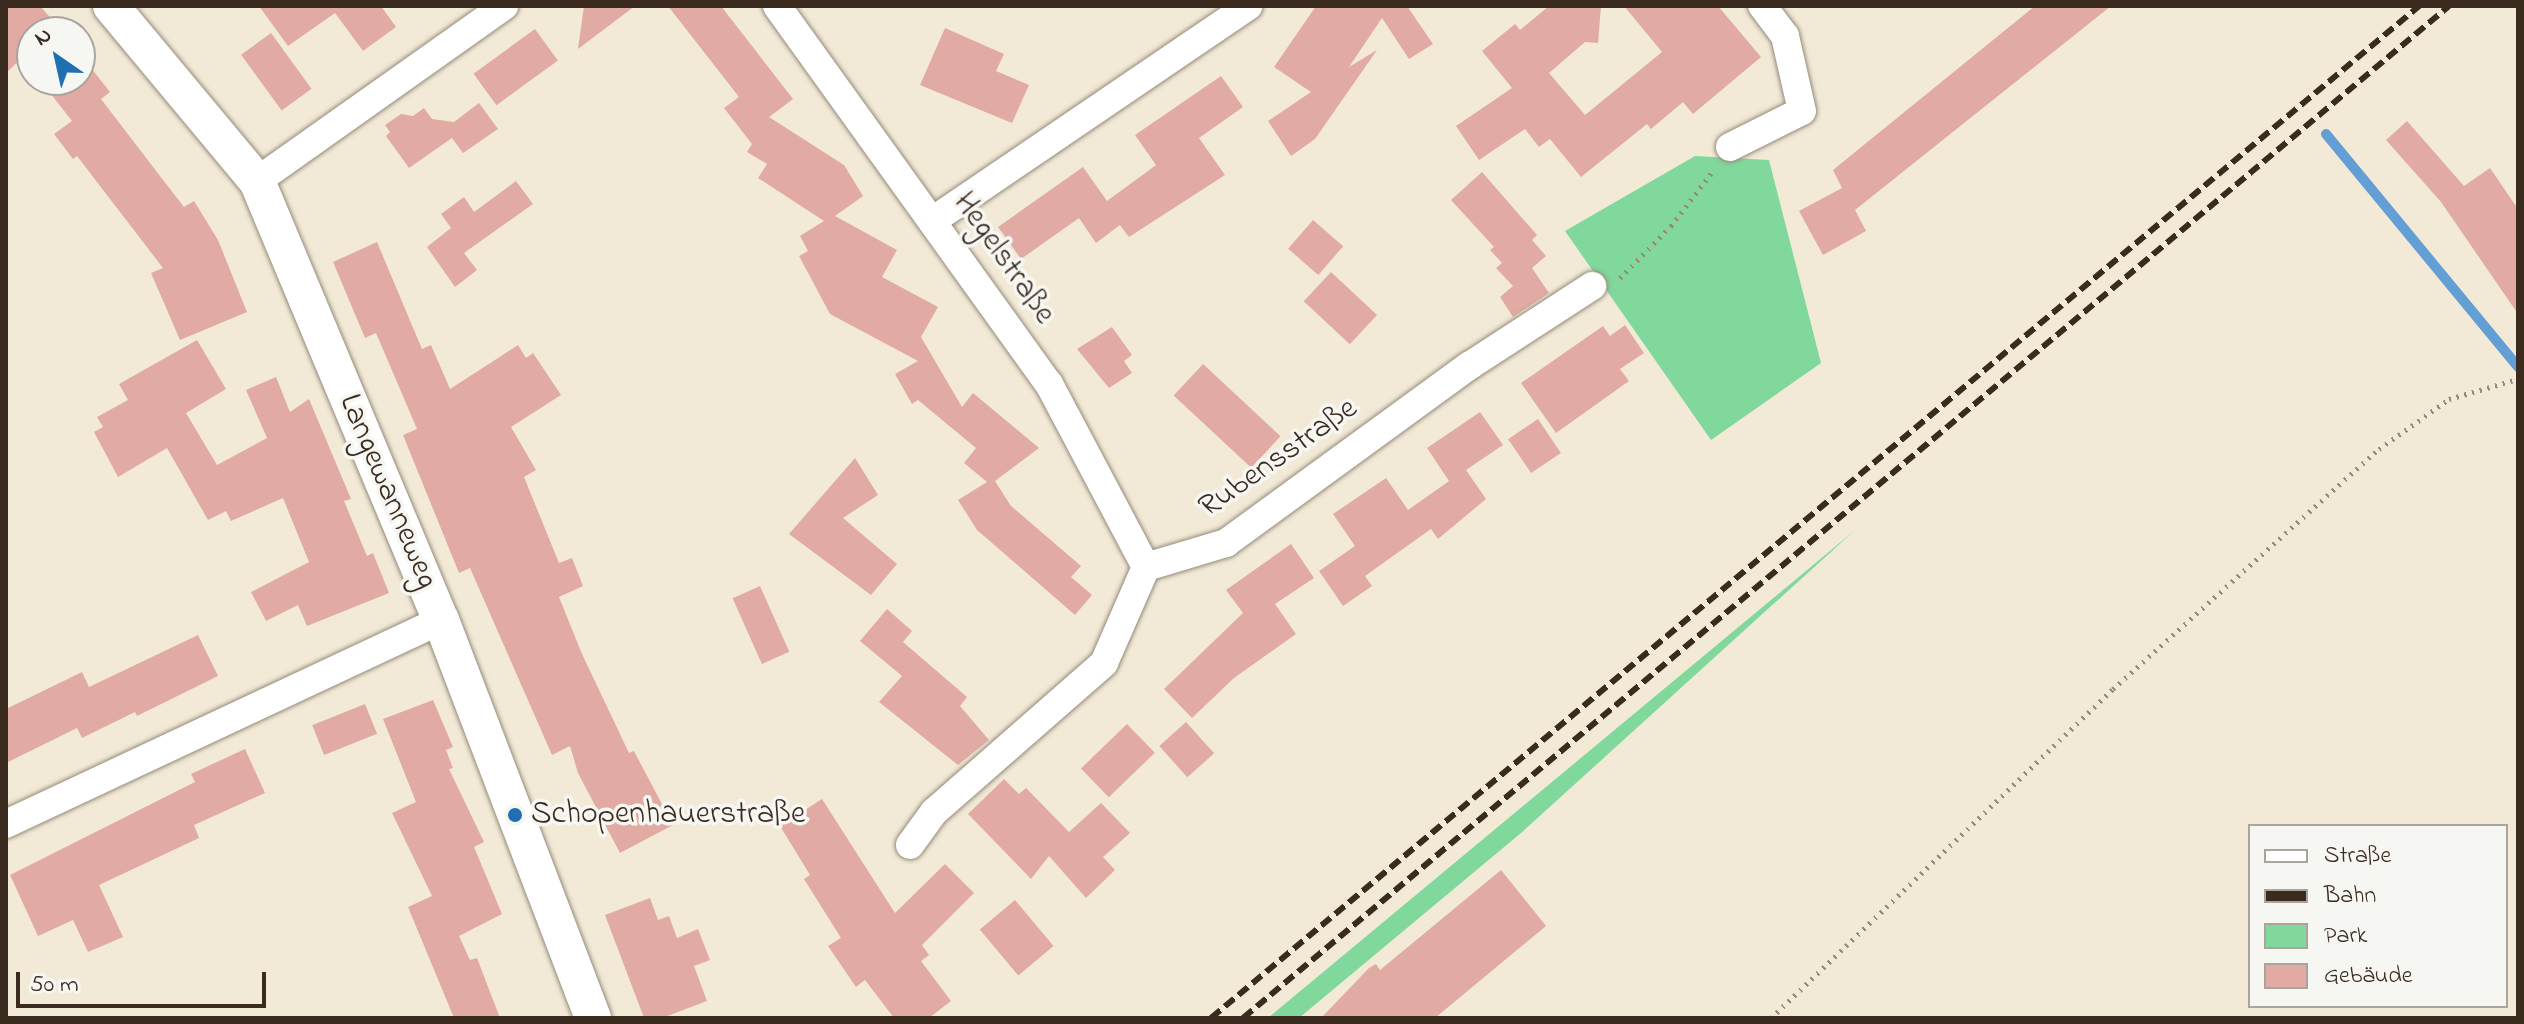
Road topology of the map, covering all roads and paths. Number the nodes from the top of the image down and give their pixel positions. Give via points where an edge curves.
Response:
1 (111, 6) edge
2 (504, 6) edge
3 (777, 6) edge
4 (1249, 6) edge
5 (1762, 6) edge
6 (1730, 147) joint
7 (257, 181) junction
8 (935, 219) junction
9 (1592, 286) joint
10 (2518, 379) edge
11 (1146, 567) junction
12 (441, 620) junction
13 (6, 824) edge
14 (910, 845) dead end
15 (593, 1018) edge
16 (1771, 1018) edge

1 - 7 street, Langewanneweg
2 - 7 street
3 - 8 street, Hegelstraße
4 - 8 street
5 - 6 street via 1785,36 1802,111
6 - 9 path via 1643,256 1615,283
7 - 12 street, Langewanneweg
8 - 11 street, Hegelstraße via 1049,384
9 - 11 street, Rubensstraße via 1408,409 1226,543
10 - 16 path via 2449,399 2379,449 2113,689
11 - 14 street via 1104,663 934,812
12 - 13 street
12 - 15 street, Langewanneweg

